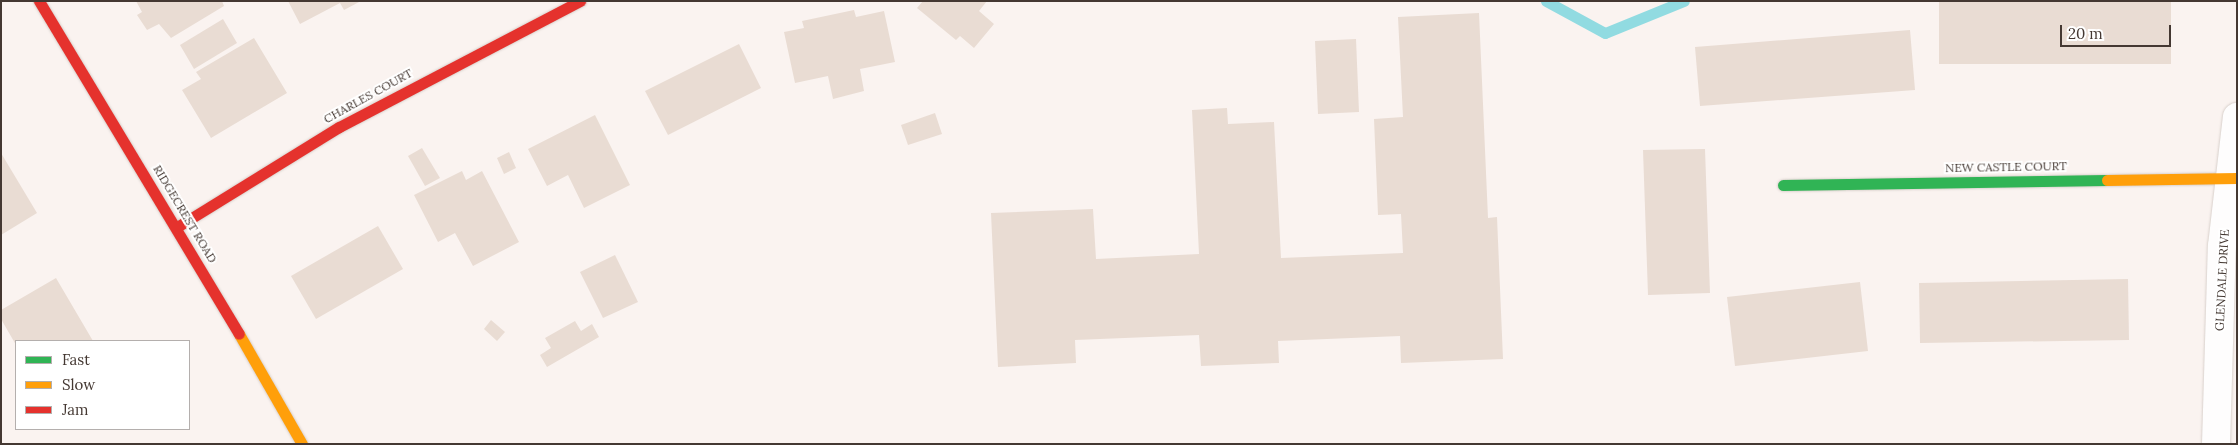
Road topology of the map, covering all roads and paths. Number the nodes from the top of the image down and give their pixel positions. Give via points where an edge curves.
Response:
1 (40, 1) edge
2 (580, 1) edge
3 (2237, 117) edge
4 (2233, 178) edge
5 (1782, 185) dead end
6 (177, 227) junction
7 (302, 444) edge
8 (2216, 444) edge

1 - 6 street, RIDGECREST ROAD
2 - 6 street, CHARLES COURT via 339,127
3 - 4 street, GLENDALE DRIVE
4 - 5 street, NEW CASTLE COURT
4 - 8 street, GLENDALE DRIVE via 2222,246
6 - 7 street, RIDGECREST ROAD

